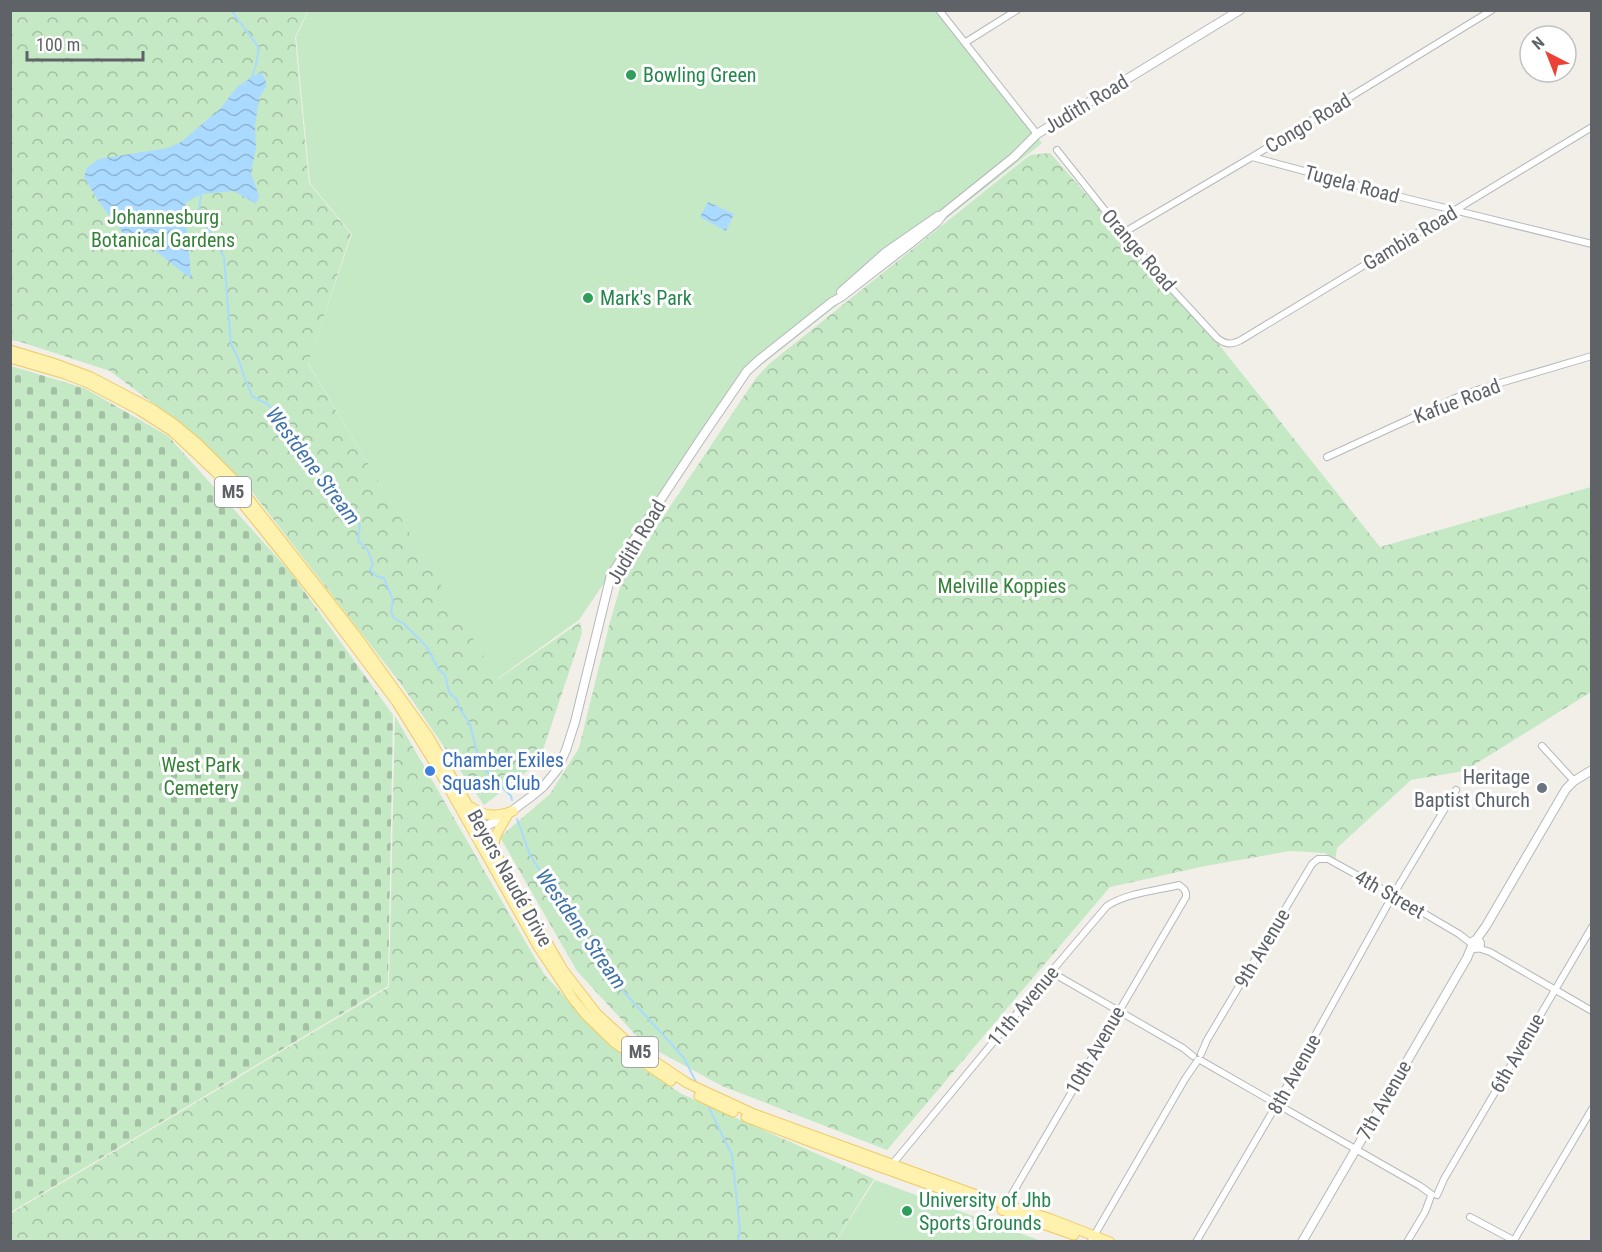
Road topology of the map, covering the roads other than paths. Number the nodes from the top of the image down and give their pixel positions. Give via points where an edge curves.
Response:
1 (939, 10) edge
2 (1017, 10) edge
3 (1240, 10) edge
4 (1492, 10) edge
5 (966, 42) junction
6 (1592, 128) edge
7 (1037, 134) junction
8 (1057, 150) dead end
9 (1252, 157) junction
10 (1454, 211) junction
11 (1123, 233) junction
12 (1592, 244) edge
13 (1226, 344) joint
14 (10, 350) edge
15 (1592, 356) edge
16 (10, 358) edge
17 (1327, 457) dead end
18 (1542, 746) dead end
19 (1592, 770) edge
20 (1574, 781) junction
21 (1456, 790) dead end
22 (469, 805) junction
23 (510, 813) junction
24 (477, 830) junction
25 (493, 849) junction
26 (1320, 858) joint
27 (1184, 889) joint
28 (1394, 895) junction
29 (1388, 904) dead end
30 (1592, 927) edge
31 (1476, 944) junction
32 (1051, 972) junction
33 (1554, 990) junction
34 (1118, 1010) junction
35 (1592, 1011) edge
36 (1198, 1056) junction
37 (1277, 1104) junction
38 (1592, 1109) edge
39 (1356, 1149) junction
40 (890, 1167) junction
41 (1434, 1194) junction
42 (1004, 1208) junction
43 (1470, 1217) dead end
44 (1093, 1239) edge
45 (1514, 1241) edge
46 (1110, 1242) edge
47 (1196, 1242) edge
48 (1302, 1242) edge
49 (1407, 1242) edge

1 - 5 street
2 - 5 street
3 - 7 street, Judith Road
4 - 9 street, Congo Road
5 - 7 street
6 - 10 street, Gambia Road
7 - 23 street, Judith Road via 943,214 877,260 745,374 614,570 566,750 543,787
8 - 11 street, Orange Road
9 - 10 street, Tugela Road
9 - 11 street, Congo Road
10 - 12 street, Tugela Road
10 - 13 street, Gambia Road via 1241,340
11 - 13 street, Orange Road
14 - 22 main road, Beyers Naudé Drive / M5 via 91,376 133,398 174,424 218,463 368,651 428,736
15 - 17 street, Kafue Road via 1458,397
16 - 24 main road, Beyers Naudé Drive / M5 via 88,383 139,410 172,431 222,478 396,701
18 - 20 street
19 - 20 street, 7th Avenue
20 - 31 street, 7th Avenue
21 - 28 street
22 - 23 main road via 486,815
22 - 24 main road, Beyers Naudé Drive / M5
23 - 24 street, Judith Road
23 - 25 main road via 494,838
24 - 25 main road, Beyers Naudé Drive / M5
24 - 40 main road, Beyers Naudé Drive / M5 via 551,968 587,1016 615,1043 668,1079 713,1103
25 - 40 main road, Beyers Naudé Drive / M5 via 563,970 597,1014 632,1046 687,1083 732,1105
26 - 28 street, 4th Street
26 - 36 street, 9th Avenue via 1312,864
27 - 32 street, 11th Avenue via 1179,885 1115,901
27 - 34 street, 10th Avenue via 1186,897
28 - 31 street, 4th Street
29 - 37 street, 8th Avenue
30 - 33 street, 6th Avenue
31 - 33 street, 4th Street
31 - 39 street, 7th Avenue
32 - 34 street
32 - 40 street, 11th Avenue
33 - 35 street, 4th Street
33 - 41 street, 6th Avenue
34 - 36 street
34 - 42 street, 10th Avenue
36 - 37 street
36 - 44 street, 9th Avenue
37 - 39 street
37 - 47 street, 8th Avenue
38 - 45 street
39 - 41 street
39 - 48 street, 7th Avenue
40 - 42 main road, M5
41 - 49 street, 6th Avenue
42 - 44 main road, M5
43 - 45 street
44 - 46 main road, M5

